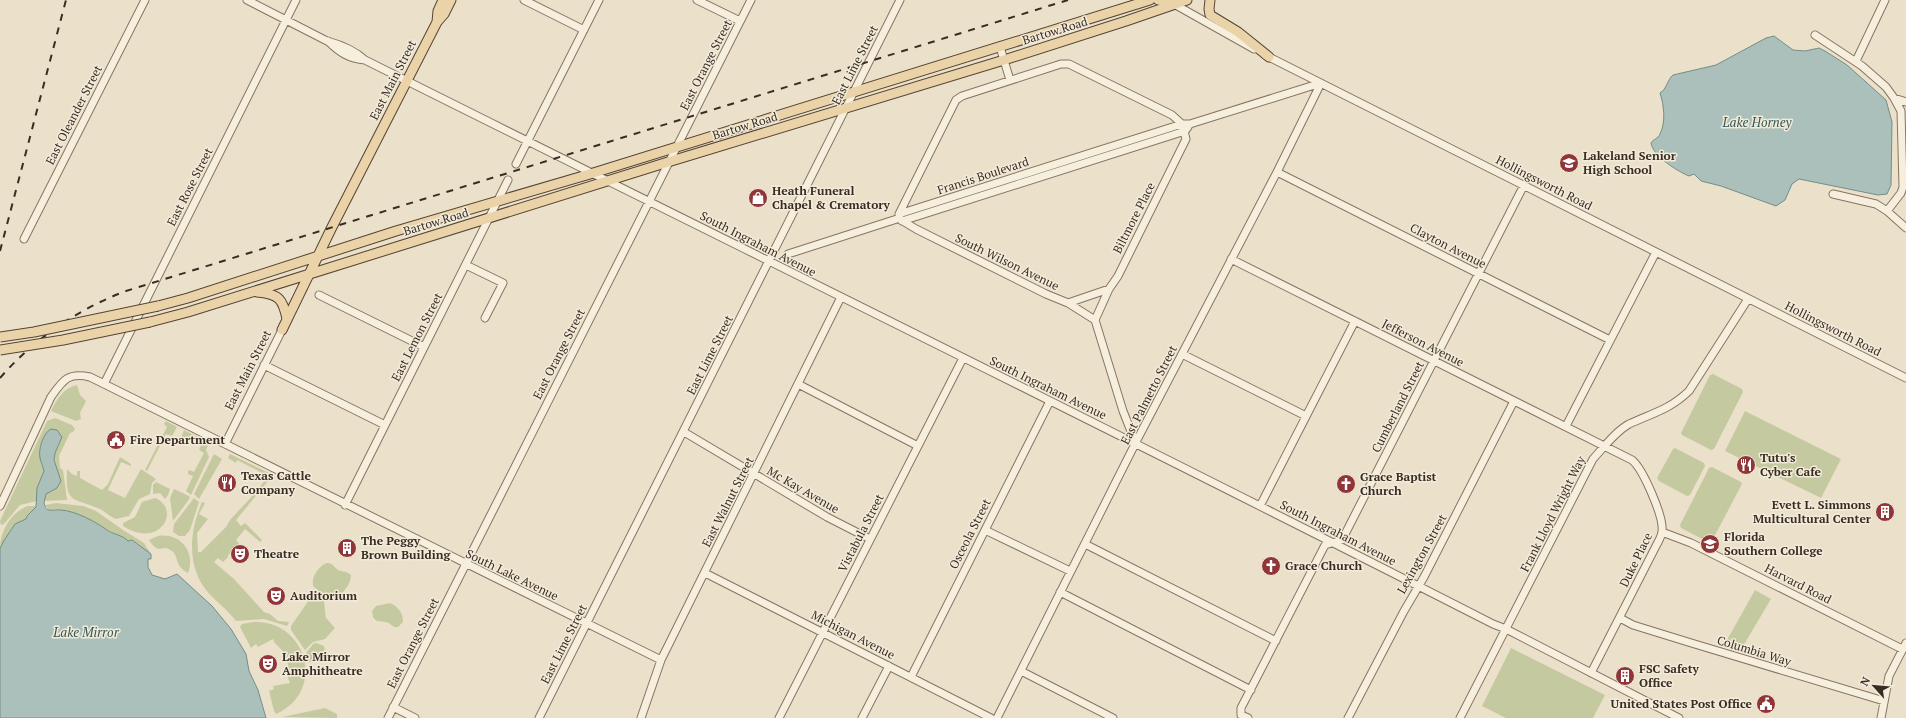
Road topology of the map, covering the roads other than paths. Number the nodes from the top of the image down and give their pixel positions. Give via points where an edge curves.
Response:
1 (145, 0) edge
2 (247, 0) edge
3 (296, 0) edge
4 (443, 0) edge
5 (451, 0) edge
6 (524, 0) edge
7 (599, 0) edge
8 (697, 0) edge
9 (751, 0) edge
10 (900, 0) edge
11 (1150, 0) edge
12 (1158, 0) edge
13 (1187, 0) edge
14 (1210, 0) edge
15 (1885, 0) edge
16 (1172, 2) edge
17 (286, 20) junction
18 (740, 21) junction
19 (437, 22) junction
20 (584, 30) junction
21 (1815, 35) dead end
22 (1000, 47) junction
23 (1269, 57) junction
24 (1004, 60) junction
25 (1856, 61) junction
26 (1010, 80) junction
27 (406, 81) junction
28 (1321, 83) junction
29 (854, 92) junction
30 (1894, 98) junction
31 (1906, 102) edge
32 (845, 109) junction
33 (1186, 124) junction
34 (1185, 131) junction
35 (527, 142) junction
36 (676, 146) junction
37 (1088, 154) junction
38 (1091, 161) junction
39 (668, 162) junction
40 (516, 164) dead end
41 (1277, 172) junction
42 (590, 174) junction
43 (508, 180) dead end
44 (608, 182) junction
45 (995, 184) junction
46 (1524, 185) junction
47 (997, 191) junction
48 (1833, 194) dead end
49 (649, 201) junction
50 (498, 202) junction
51 (1887, 211) junction
52 (489, 218) junction
53 (900, 218) junction
54 (1906, 228) edge
55 (24, 239) dead end
56 (1656, 252) junction
57 (788, 254) dead end
58 (318, 255) junction
59 (1231, 259) junction
60 (770, 262) junction
61 (466, 265) junction
62 (310, 274) junction
63 (1478, 274) junction
64 (1109, 288) junction
65 (252, 292) junction
66 (319, 295) dead end
67 (840, 297) junction
68 (1748, 299) junction
69 (1068, 303) junction
70 (485, 318) dead end
71 (287, 319) junction
72 (1095, 320) junction
73 (1355, 321) junction
74 (282, 330) joint
75 (0, 337) edge
76 (1610, 340) junction
77 (424, 347) junction
78 (0, 350) edge
79 (1182, 354) junction
80 (963, 358) junction
81 (1434, 361) junction
82 (264, 365) junction
83 (1906, 378) edge
84 (104, 384) junction
85 (798, 384) junction
86 (1050, 401) junction
87 (1514, 401) junction
88 (1306, 416) junction
89 (385, 425) junction
90 (1566, 426) junction
91 (684, 432) junction
92 (225, 444) junction
93 (1136, 444) junction
94 (918, 446) junction
95 (1605, 446) junction
96 (754, 474) junction
97 (345, 505) junction
98 (0, 506) edge
99 (1260, 506) junction
100 (985, 530) junction
101 (1662, 532) junction
102 (870, 540) junction
103 (1334, 543) junction
104 (1085, 544) junction
105 (466, 565) junction
106 (1070, 571) junction
107 (705, 572) junction
108 (1418, 586) junction
109 (1060, 592) junction
110 (1620, 618) junction
111 (587, 624) junction
112 (1506, 629) junction
113 (823, 632) junction
114 (1276, 640) junction
115 (1904, 646) edge
116 (661, 660) junction
117 (888, 666) junction
118 (1021, 671) junction
119 (1591, 673) junction
120 (911, 677) junction
121 (1251, 690) junction
122 (1884, 701) junction
123 (393, 707) junction
124 (1244, 716) edge
125 (388, 718) edge
126 (415, 718) edge
127 (539, 718) edge
128 (641, 718) edge
129 (779, 718) edge
130 (862, 718) edge
131 (991, 718) edge
132 (997, 718) edge
133 (1113, 718) edge
134 (1348, 718) edge
135 (1460, 718) edge
136 (1679, 718) edge
137 (1881, 718) edge

1 - 55 street, East Oleander Street
2 - 17 street, South Ingraham Avenue
3 - 17 street, East Rose Street
4 - 19 main road, East Main Street
5 - 19 main road, East Main Street
6 - 20 street
7 - 20 street
8 - 18 street
9 - 18 street, East Orange Street
10 - 29 street, East Lime Street
11 - 22 main road, Bartow Road
12 - 16 main road
13 - 16 main road, Bartow Road
14 - 23 main road via 1210,15 1238,32
15 - 25 street
16 - 23 street, Hollingsworth Road
16 - 24 main road, Bartow Road via 1126,21
17 - 27 street, South Ingraham Avenue via 327,41 356,52 365,60
17 - 84 street, East Rose Street
18 - 36 street, East Orange Street
19 - 27 main road, East Main Street
20 - 35 street
21 - 25 street
22 - 24 street
22 - 29 main road, Bartow Road
23 - 28 street, Hollingsworth Road
24 - 26 street
24 - 32 main road, Bartow Road
25 - 30 street via 1886,87
26 - 33 street via 1061,64 1069,64
26 - 53 street via 959,98 950,110
27 - 35 street, South Ingraham Avenue
27 - 58 main road, East Main Street
28 - 33 street, Francis Boulevard
28 - 41 street, East Palmetto Street
28 - 46 street, Hollingsworth Road
29 - 32 street, East Lime Street
29 - 36 main road, Bartow Road
30 - 31 street
30 - 51 street via 1901,111 1903,186 1901,193
32 - 39 main road, Bartow Road
32 - 60 street, East Lime Street
33 - 34 street
33 - 37 street, Francis Boulevard
34 - 38 street, Francis Boulevard
34 - 64 street, Biltmore Place via 1186,139 1118,276
35 - 40 street
35 - 42 street, South Ingraham Avenue
36 - 39 street, East Orange Street
36 - 42 main road, Bartow Road
37 - 38 street
37 - 45 street, Francis Boulevard
38 - 47 street, Francis Boulevard
39 - 44 main road, Bartow Road
39 - 49 street, East Orange Street
41 - 59 street, East Palmetto Street
41 - 63 street, Clayton Avenue
42 - 44 street, South Ingraham Avenue
42 - 50 main road, Bartow Road
43 - 50 street, East Lemon Street
44 - 49 street, South Ingraham Avenue
44 - 52 main road, Bartow Road
45 - 47 street
45 - 53 street, Francis Boulevard
46 - 56 street, Hollingsworth Road
46 - 63 street, Cumberland Street
47 - 53 street, Francis Boulevard
48 - 51 street via 1876,204
49 - 60 street, South Ingraham Avenue
49 - 105 street, East Orange Street
50 - 52 street, East Lemon Street
50 - 58 main road, Bartow Road
51 - 54 street
52 - 61 street, East Lemon Street
52 - 62 main road, Bartow Road
53 - 57 street, Francis Boulevard
53 - 69 street, South Wilson Avenue
56 - 68 street, Hollingsworth Road
56 - 76 street
58 - 62 main road, East Main Street
58 - 75 main road, Bartow Road, bridge via 158,306
59 - 73 street, Jefferson Avenue
59 - 79 street, East Palmetto Street
60 - 67 street, South Ingraham Avenue
60 - 91 street, East Lime Street
61 - 70 street via 503,283
61 - 77 street, East Lemon Street
62 - 65 main road, Bartow Road
62 - 71 main road, East Main Street
63 - 76 street, Clayton Avenue
63 - 81 street, Cumberland Street
64 - 69 street, South Wilson Avenue
64 - 72 street, Biltmore Place
65 - 71 main road via 266,293 280,299
65 - 78 main road, Bartow Road, bridge via 150,322
66 - 77 street
67 - 80 street, South Ingraham Avenue
67 - 85 street, East Walnut Street
68 - 83 street, Hollingsworth Road
68 - 95 street, Frank Lloyd Wright Way via 1689,391 1678,402 1664,410 1629,425
69 - 72 street
71 - 74 main road, East Main Street
72 - 93 street
73 - 81 street, Jefferson Avenue
73 - 88 street
74 - 82 street, East Main Street
76 - 90 street
77 - 89 street, East Lemon Street
79 - 88 street
79 - 93 street, East Palmetto Street
80 - 86 street, South Ingraham Avenue
80 - 94 street, Vistabula Street
81 - 87 street, Jefferson Avenue
81 - 103 street, Cumberland Street via 1342,540
82 - 89 street
82 - 92 street, East Main Street
84 - 92 street
84 - 98 street via 80,375 69,376 60,384 51,397
85 - 94 street
85 - 96 street, East Walnut Street
86 - 93 street, South Ingraham Avenue
86 - 100 street, Osceola Street
87 - 90 street, Jefferson Avenue
87 - 108 street, Lexington Street
88 - 99 street
89 - 97 street, East Lemon Street
90 - 95 street, Jefferson Avenue
91 - 96 street, Mc Kay Avenue
91 - 111 street, East Lime Street
92 - 97 street, South Lake Avenue
93 - 99 street, South Ingraham Avenue
93 - 104 street, East Palmetto Street
94 - 102 street, Vistabula Street
95 - 101 street, Duke Place via 1632,460 1642,472 1660,516
95 - 112 street, Frank Lloyd Wright Way via 1593,459
96 - 102 street, Mc Kay Avenue
96 - 107 street, East Walnut Street
97 - 105 street, South Lake Avenue
99 - 103 street, South Ingraham Avenue
100 - 106 street
100 - 120 street, Osceola Street
101 - 110 street, Duke Place
101 - 115 street, Harvard Road via 1691,542
102 - 113 street, Vistabula Street
103 - 108 street, South Ingraham Avenue
103 - 114 street, Cumberland Street via 1325,545
104 - 106 street, East Palmetto Street
104 - 114 street
105 - 111 street, South Lake Avenue
105 - 123 street, East Orange Street
106 - 109 street, East Palmetto Street
107 - 113 street, Michigan Avenue
107 - 116 street, East Walnut Street
108 - 112 street, South Ingraham Avenue
108 - 134 street, Lexington Street
109 - 118 street, East Palmetto Street
109 - 121 street
110 - 119 street, Duke Place
110 - 122 street, Columbia Way via 1633,625
111 - 116 street, South Lake Avenue
111 - 127 street, East Lime Street
112 - 119 street, South Ingraham Avenue
112 - 135 street, Frank Lloyd Wright Way
113 - 117 street, Michigan Avenue
113 - 129 street, Vistabula Street
114 - 121 street, Cumberland Street
115 - 122 street via 1890,676
116 - 128 street, East Walnut Street
117 - 120 street, Michigan Avenue
117 - 130 street
118 - 132 street, East Palmetto Street
118 - 133 street
119 - 136 street, South Ingraham Avenue
120 - 131 street, Michigan Avenue
121 - 124 street, Cumberland Street via 1241,708
122 - 137 street
123 - 125 street, East Orange Street
123 - 126 street

